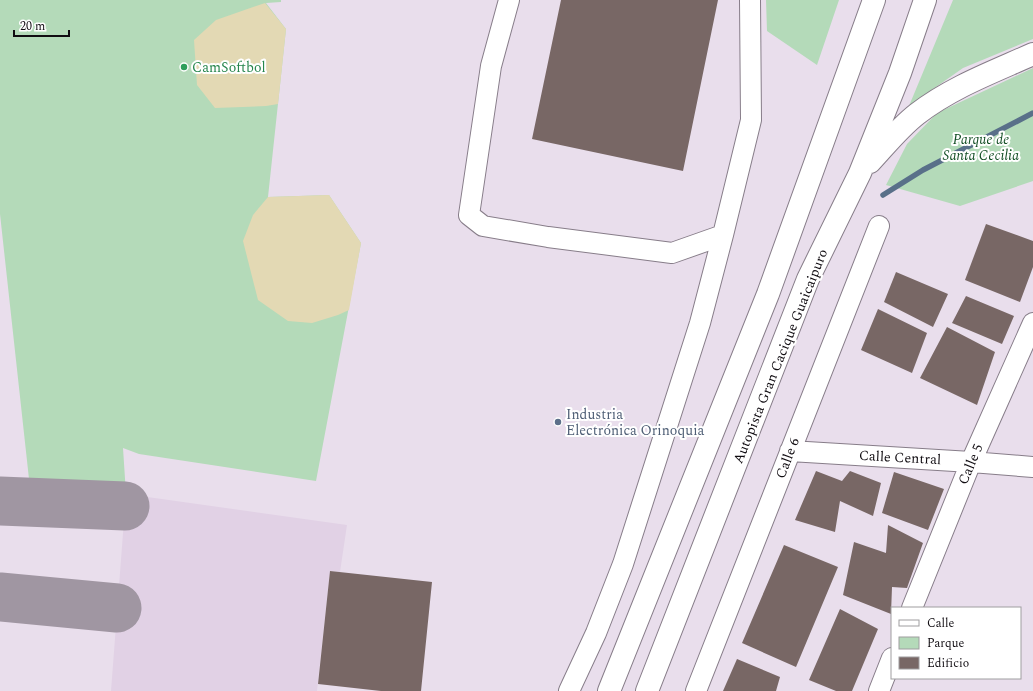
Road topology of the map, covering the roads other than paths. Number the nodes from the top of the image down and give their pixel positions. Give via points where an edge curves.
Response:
1 (509, 0) edge
2 (750, 0) edge
3 (874, 0) edge
4 (925, 0) edge
5 (1033, 54) edge
6 (860, 173) junction
7 (879, 226) dead end
8 (723, 235) junction
9 (1033, 323) edge
10 (790, 451) junction
11 (971, 462) junction
12 (1033, 467) edge
13 (912, 607) edge
14 (891, 661) edge
15 (569, 691) edge
16 (609, 691) edge
17 (647, 691) edge
18 (696, 691) edge
19 (879, 691) edge

1 - 8 street via 491,66 470,215 483,226 672,253
2 - 8 street via 751,120
3 - 16 highway via 768,294
4 - 6 highway, Autopista Gran Cacique Guaicaipuro via 900,73
5 - 6 highway via 936,100 903,126
6 - 17 highway, Autopista Gran Cacique Guaicaipuro via 808,279
7 - 10 street, Calle 6
8 - 15 street via 700,323 623,564 596,633
9 - 11 street, Calle 5
10 - 11 street, Calle Central
10 - 18 street, Calle 6
11 - 12 street, Calle Central
11 - 13 street, Calle 5
14 - 19 street

